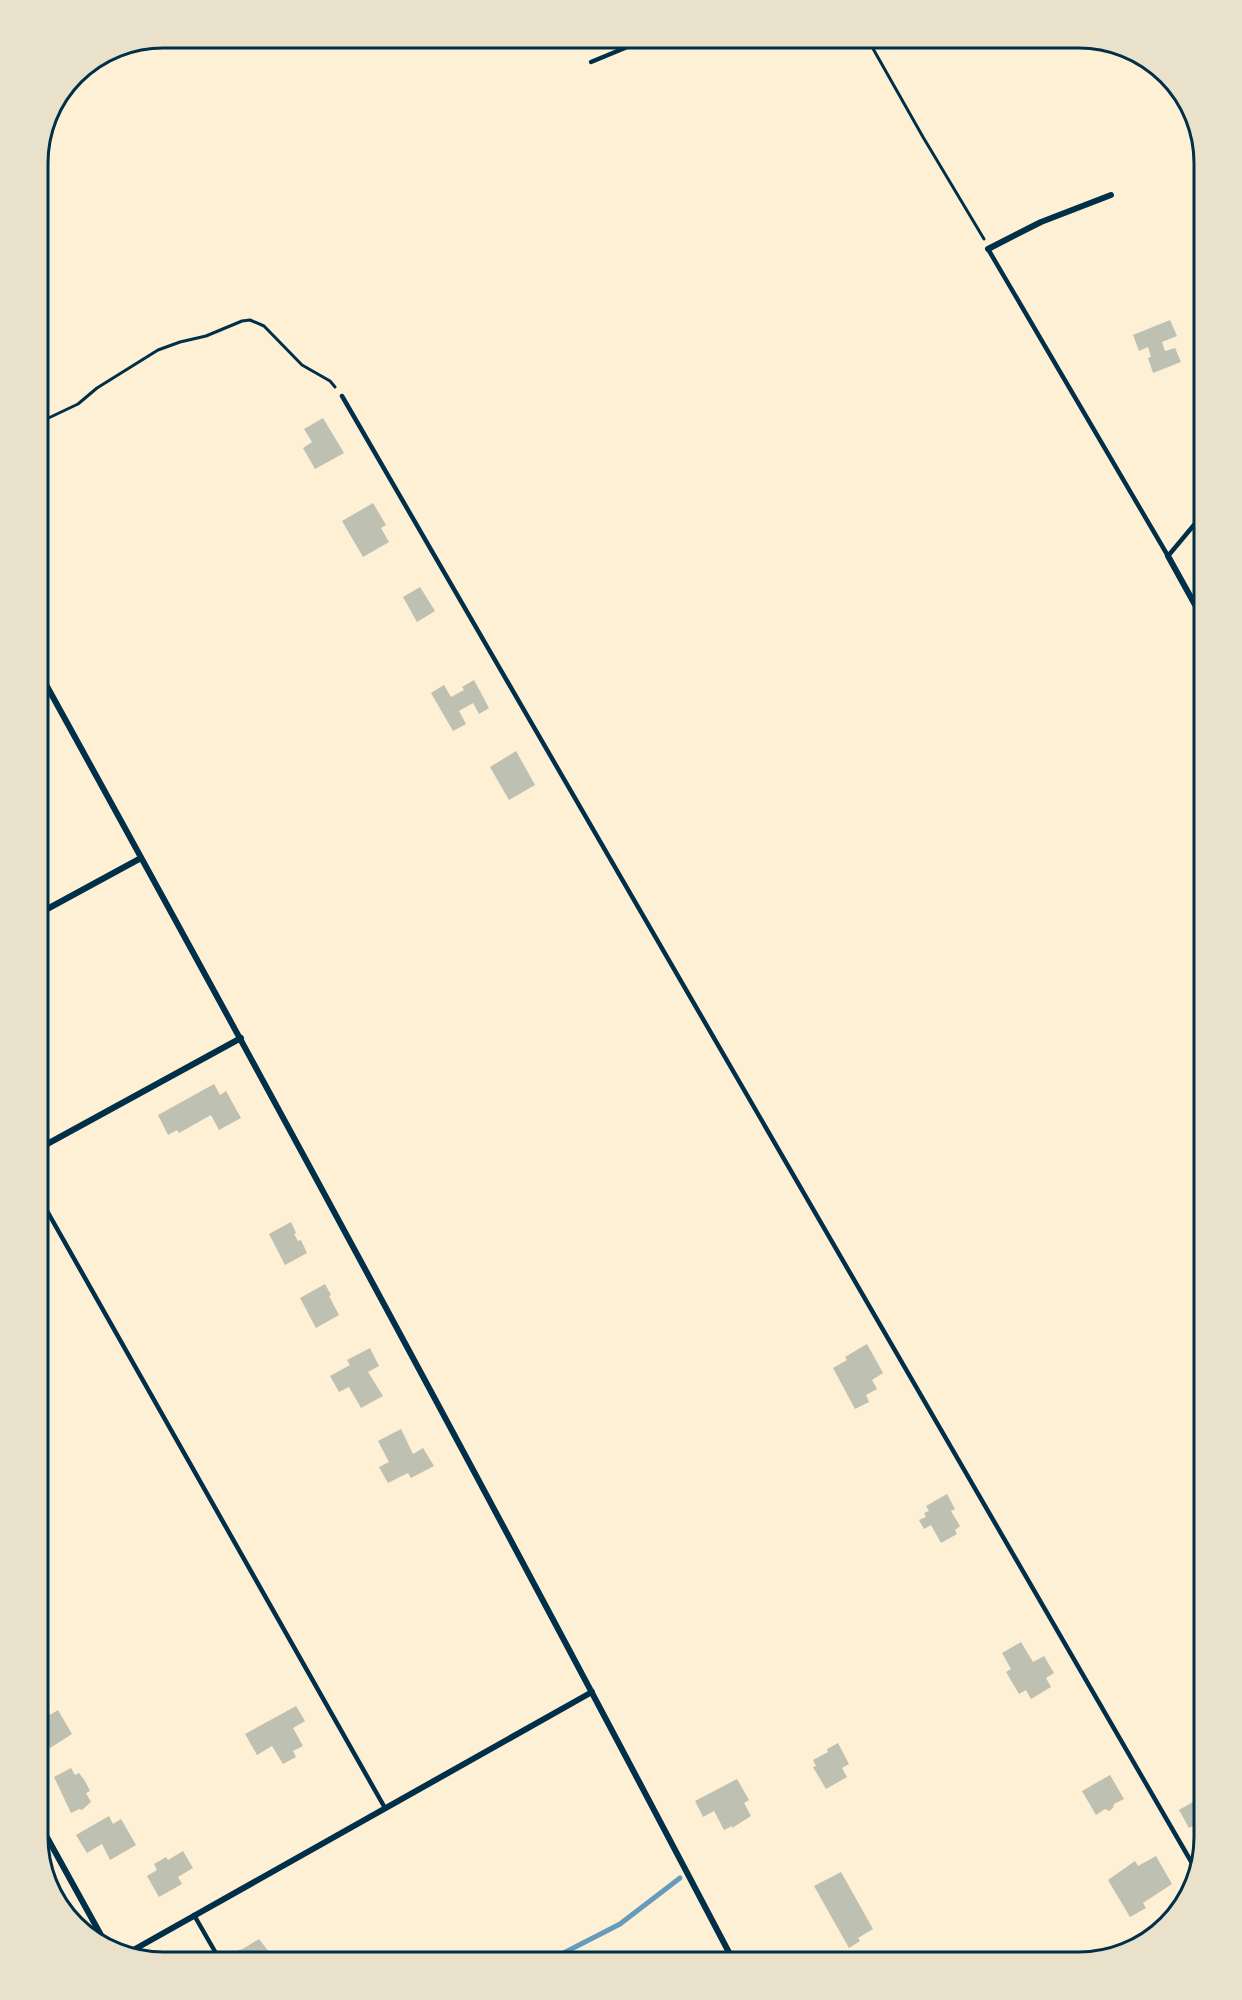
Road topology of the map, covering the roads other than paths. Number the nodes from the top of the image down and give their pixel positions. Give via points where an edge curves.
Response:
1 (625, 48) edge
2 (591, 62) dead end
3 (1112, 195) dead end
4 (988, 249) joint
5 (342, 396) road end
6 (1194, 525) edge
7 (1168, 556) junction
8 (1194, 603) edge
9 (48, 688) edge
10 (141, 858) junction
11 (48, 909) edge
12 (241, 1038) junction
13 (48, 1144) edge
14 (48, 1213) edge
15 (592, 1692) junction
16 (385, 1808) junction
17 (48, 1839) edge
18 (1191, 1862) edge
19 (194, 1916) junction
20 (100, 1934) edge
21 (136, 1949) edge
22 (214, 1952) edge
23 (729, 1952) edge

1 - 2 lane
3 - 4 street via 1041,222
4 - 7 lane
5 - 18 lane
6 - 7 lane
7 - 8 street
9 - 10 street
10 - 11 street
10 - 12 street
12 - 13 street
12 - 15 street
14 - 16 lane
15 - 16 street
15 - 23 street
16 - 19 street
17 - 20 street
19 - 21 street
19 - 22 lane

